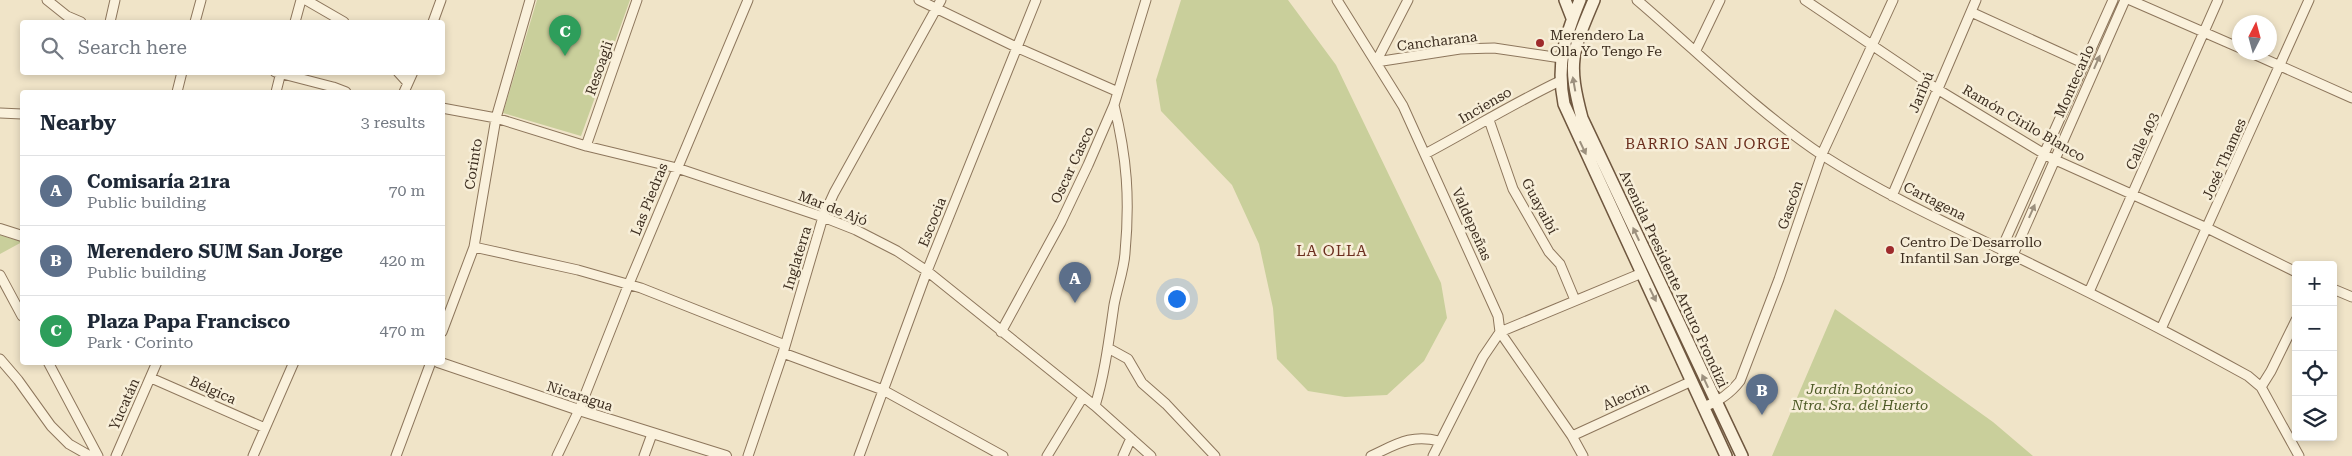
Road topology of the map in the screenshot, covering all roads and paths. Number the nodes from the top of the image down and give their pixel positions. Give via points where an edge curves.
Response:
1 (47, 0) edge
2 (115, 0) edge
3 (200, 0) edge
4 (301, 0) edge
5 (306, 0) edge
6 (441, 0) edge
7 (530, 0) edge
8 (637, 0) edge
9 (748, 0) edge
10 (919, 0) edge
11 (941, 0) edge
12 (1036, 0) edge
13 (1146, 0) edge
14 (1336, 0) edge
15 (1408, 0) edge
16 (1564, 0) edge
17 (1580, 0) edge
18 (1594, 0) edge
19 (1637, 0) edge
20 (1720, 0) edge
21 (1806, 0) edge
22 (1893, 0) edge
23 (1976, 0) edge
24 (2113, 0) edge
25 (2125, 0) edge
26 (2130, 0) edge
27 (2218, 0) edge
28 (2306, 1) edge
29 (936, 9) junction
30 (1971, 12) junction
31 (1572, 18) junction
32 (77, 20) edge
33 (110, 20) edge
34 (195, 20) edge
35 (296, 20) edge
36 (341, 20) edge
37 (434, 20) edge
38 (2205, 32) junction
39 (2232, 44) edge
40 (1016, 47) junction
41 (1872, 47) junction
42 (1696, 50) junction
43 (1561, 58) junction
44 (2267, 60) edge
45 (1376, 62) junction
46 (2084, 64) junction
47 (2281, 66) junction
48 (181, 75) edge
49 (279, 75) edge
50 (286, 75) edge
51 (401, 75) edge
52 (411, 75) edge
53 (1560, 81) junction
54 (408, 83) junction
55 (1937, 89) junction
56 (178, 90) edge
57 (276, 90) edge
58 (339, 90) edge
59 (405, 90) edge
60 (1116, 90) junction
61 (2352, 98) edge
62 (1114, 106) junction
63 (445, 109) edge
64 (0, 113) edge
65 (20, 114) edge
66 (496, 118) junction
67 (1489, 120) junction
68 (586, 146) junction
69 (1426, 154) junction
70 (1822, 154) junction
71 (2044, 154) junction
72 (2055, 159) junction
73 (677, 168) junction
74 (1892, 196) junction
75 (2133, 196) junction
76 (823, 217) junction
77 (2207, 228) junction
78 (0, 229) edge
79 (20, 235) edge
80 (474, 247) junction
81 (2001, 250) junction
82 (2013, 255) junction
83 (2292, 270) edge
84 (927, 271) junction
85 (1642, 273) junction
86 (0, 275) edge
87 (628, 286) junction
88 (2337, 291) edge
89 (2089, 292) junction
90 (2352, 297) edge
91 (1575, 300) junction
92 (20, 312) edge
93 (445, 324) edge
94 (2292, 328) edge
95 (2161, 329) junction
96 (1002, 332) junction
97 (1500, 332) junction
98 (1108, 348) junction
99 (784, 349) junction
100 (0, 359) edge
101 (445, 364) edge
102 (50, 365) edge
103 (156, 365) edge
104 (293, 365) edge
105 (429, 365) edge
106 (151, 378) junction
107 (1692, 381) junction
108 (2261, 387) junction
109 (883, 390) junction
110 (1083, 397) junction
111 (1715, 403) junction
112 (1095, 406) junction
113 (1703, 407) junction
114 (579, 410) junction
115 (264, 428) junction
116 (652, 434) junction
117 (1572, 436) junction
118 (1131, 438) junction
119 (1439, 441) junction
120 (709, 454) edge
121 (90, 456) edge
122 (98, 456) edge
123 (116, 456) edge
124 (253, 456) edge
125 (396, 456) edge
126 (557, 456) edge
127 (644, 456) edge
128 (726, 456) edge
129 (748, 456) edge
130 (859, 456) edge
131 (1002, 456) edge
132 (1048, 456) edge
133 (1123, 456) edge
134 (1151, 456) edge
135 (1215, 456) edge
136 (1371, 456) edge
137 (1433, 456) edge
138 (1583, 456) edge
139 (1726, 456) edge
140 (1742, 456) edge
141 (2299, 456) edge

1 - 32 street
2 - 33 street
3 - 34 street
4 - 35 street
5 - 36 street
6 - 37 street
7 - 66 street, Corinto
8 - 68 street, Resoagli
9 - 73 street, Las Piedras
10 - 29 street
11 - 29 street, Inglaterra
12 - 40 street, Escocia
13 - 60 street, Oscar Casco
14 - 45 street, Valdepeñas
15 - 45 street
16 - 31 main road
17 - 31 main road, Avenida Presidente Arturo Frondizi
111 -> 18 main road, Avenida Presidente Arturo Frondizi via 1582,118 1572,74 1573,54
19 - 42 street, Cartagena
20 - 42 street
21 - 41 street, Ramón Cirilo Blanco
22 - 41 street, Gascón
23 - 30 street, Jaribú
24 - 46 street, Montecarlo
72 -> 25 street, Montecarlo
26 - 38 street
27 - 38 street, Calle 403
28 - 47 street, José Thames
29 - 40 street
29 - 76 street, Inglaterra
30 - 46 street
30 - 55 street, Jaribú
31 - 43 main road, Avenida Presidente Arturo Frondizi
38 - 39 street
38 - 75 street, Calle 403
40 - 60 street
40 - 84 street, Escocia
41 - 55 street, Ramón Cirilo Blanco
41 - 70 street, Gascón
42 - 70 street, Cartagena via 1756,105
43 - 45 street, Cancharana via 1494,48
43 - 53 main road, Avenida Presidente Arturo Frondizi
44 - 47 street
45 - 69 street, Valdepeñas via 1403,106
46 - 71 street, Montecarlo
47 - 61 street
47 - 77 street, José Thames
48 - 56 street
49 - 57 street
50 - 58 street
51 - 54 street
52 - 54 street
53 - 67 street, Incienso
53 -> 85 main road, Avenida Presidente Arturo Frondizi via 1568,116
54 - 59 street
55 - 71 street, Ramón Cirilo Blanco
55 - 74 street, Jaribú
60 - 62 street, Oscar Casco
62 - 96 street, Oscar Casco via 1061,222
62 - 98 street via 1128,171 1127,220 1125,254
63 - 66 street, Mar de Ajó
64 - 65 street
66 - 68 street, Mar de Ajó
66 - 80 street, Corinto
67 - 69 street, Incienso
67 - 91 street, Guayaibí via 1514,189 1549,252 1560,264
68 - 73 street, Mar de Ajó
69 - 97 street, Valdepeñas via 1498,316
70 - 74 street, Cartagena
70 - 111 street, Gascón via 1744,371 1732,390
71 - 72 street, Ramón Cirilo Blanco
71 - 81 street, Montecarlo
72 - 75 street, Ramón Cirilo Blanco
82 -> 72 street, Montecarlo
73 - 76 street, Mar de Ajó
73 - 87 street, Las Piedras
74 - 81 street, Cartagena
75 - 77 street, Ramón Cirilo Blanco
75 - 89 street, Calle 403
76 - 84 street, Mar de Ajó via 856,230
76 - 99 street, Inglaterra
77 - 83 street, Ramón Cirilo Blanco
77 - 95 street, José Thames
78 - 79 street
80 - 87 street via 578,270
80 - 93 street, Corinto
81 - 82 street, Cartagena
82 - 89 street, Cartagena
84 - 96 street, Mar de Ajó
84 - 109 street, Escocia
85 - 91 street
85 -> 107 main road, Avenida Presidente Arturo Frondizi
86 - 92 street
87 - 99 street via 641,288
87 - 114 street, Las Piedras
88 - 90 street
89 - 95 street, Cartagena
91 - 97 street
94 - 108 street
95 - 108 street, Cartagena via 2248,376
96 - 110 street, Mar de Ajó
97 - 117 street, Valdepeñas
97 - 119 street via 1483,357
98 - 112 street
98 - 135 street via 1128,359 1142,383
99 - 109 street
99 - 129 street, Inglaterra
100 - 121 street via 51,426 69,444
101 - 114 street, Nicaragua
102 - 122 street
103 - 106 street, Yucatán
104 - 115 street
105 - 125 street
106 - 115 street, Bélgica
106 - 123 street, Yucatán
107 - 113 main road, Avenida Presidente Arturo Frondizi
107 - 117 street, Alecrin
108 - 141 street, Cartagena
109 - 130 street, Escocia
109 - 131 street
110 - 112 street, Mar de Ajó
110 - 132 street
111 - 113 street, Gascón
111 - 140 main road, Avenida Presidente Arturo Frondizi
112 - 118 street, Mar de Ajó
113 - 139 main road, Avenida Presidente Arturo Frondizi
114 - 116 street, Nicaragua
114 - 126 street, Las Piedras
115 - 124 street
116 - 120 street, Nicaragua
116 - 127 street
117 - 138 street, Valdepeñas
118 - 133 street
118 - 134 street, Mar de Ajó
119 - 136 street via 1408,439
119 - 137 street
120 - 128 street, Nicaragua

